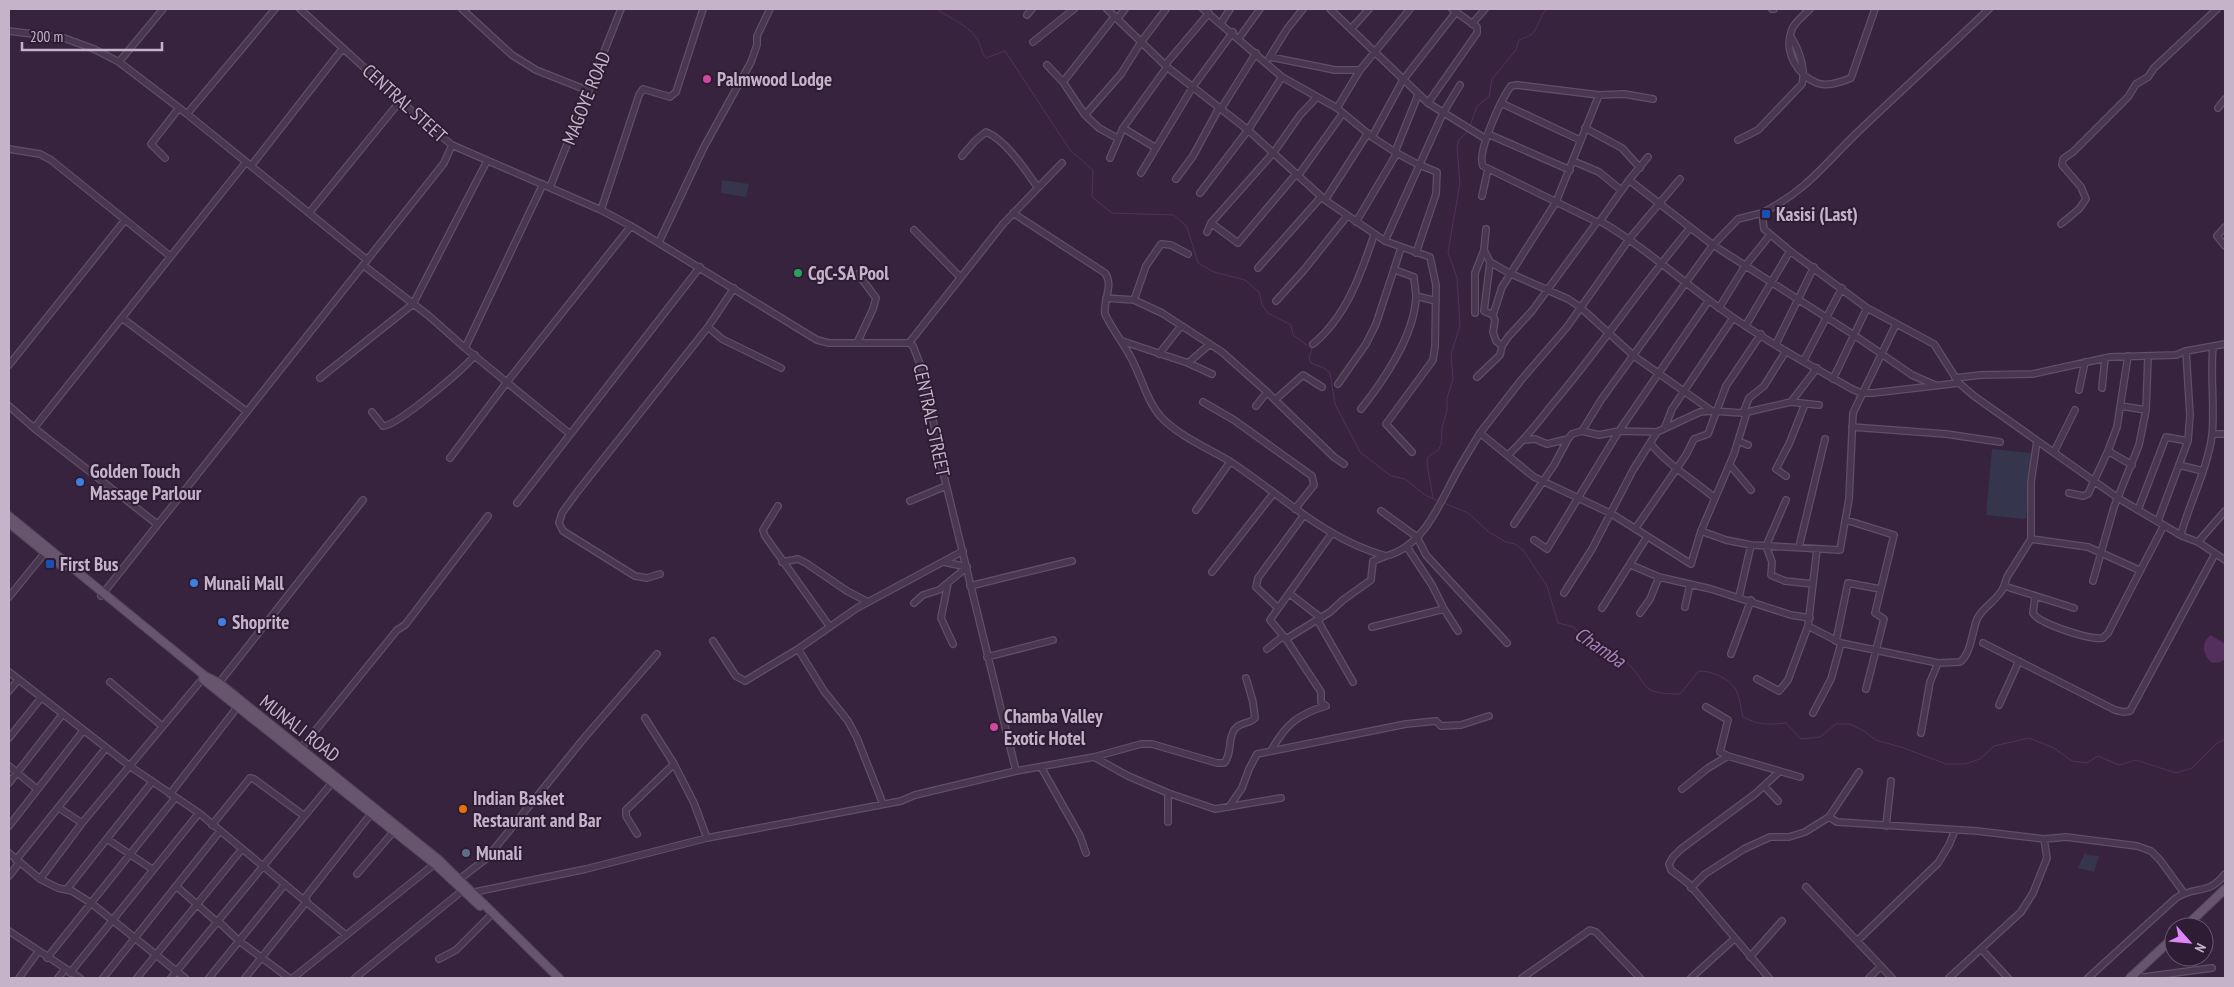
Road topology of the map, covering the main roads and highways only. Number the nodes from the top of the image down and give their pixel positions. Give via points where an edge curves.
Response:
1 (9, 516) edge
2 (9, 523) edge
3 (47, 550) junction
4 (204, 677) junction
5 (240, 704) junction
6 (374, 811) junction
7 (437, 862) junction
8 (467, 892) junction
9 (2224, 893) edge
10 (2196, 917) edge
11 (2164, 946) edge
12 (2131, 977) edge
13 (552, 978) edge
14 (559, 978) edge

1 - 3 main road, MUNALI ROAD
2 - 3 main road, MUNALI ROAD
3 - 4 main road, MUNALI ROAD
4 - 5 main road, MUNALI ROAD
4 - 5 main road, MUNALI ROAD via 219,683
5 - 6 main road, MUNALI ROAD
6 - 7 main road, MUNALI ROAD
6 - 7 main road, MUNALI ROAD via 394,831
7 - 8 main road, MUNALI ROAD
8 - 13 main road, MUNALI ROAD
8 - 14 main road, MUNALI ROAD
9 - 10 main road
11 - 12 main road

